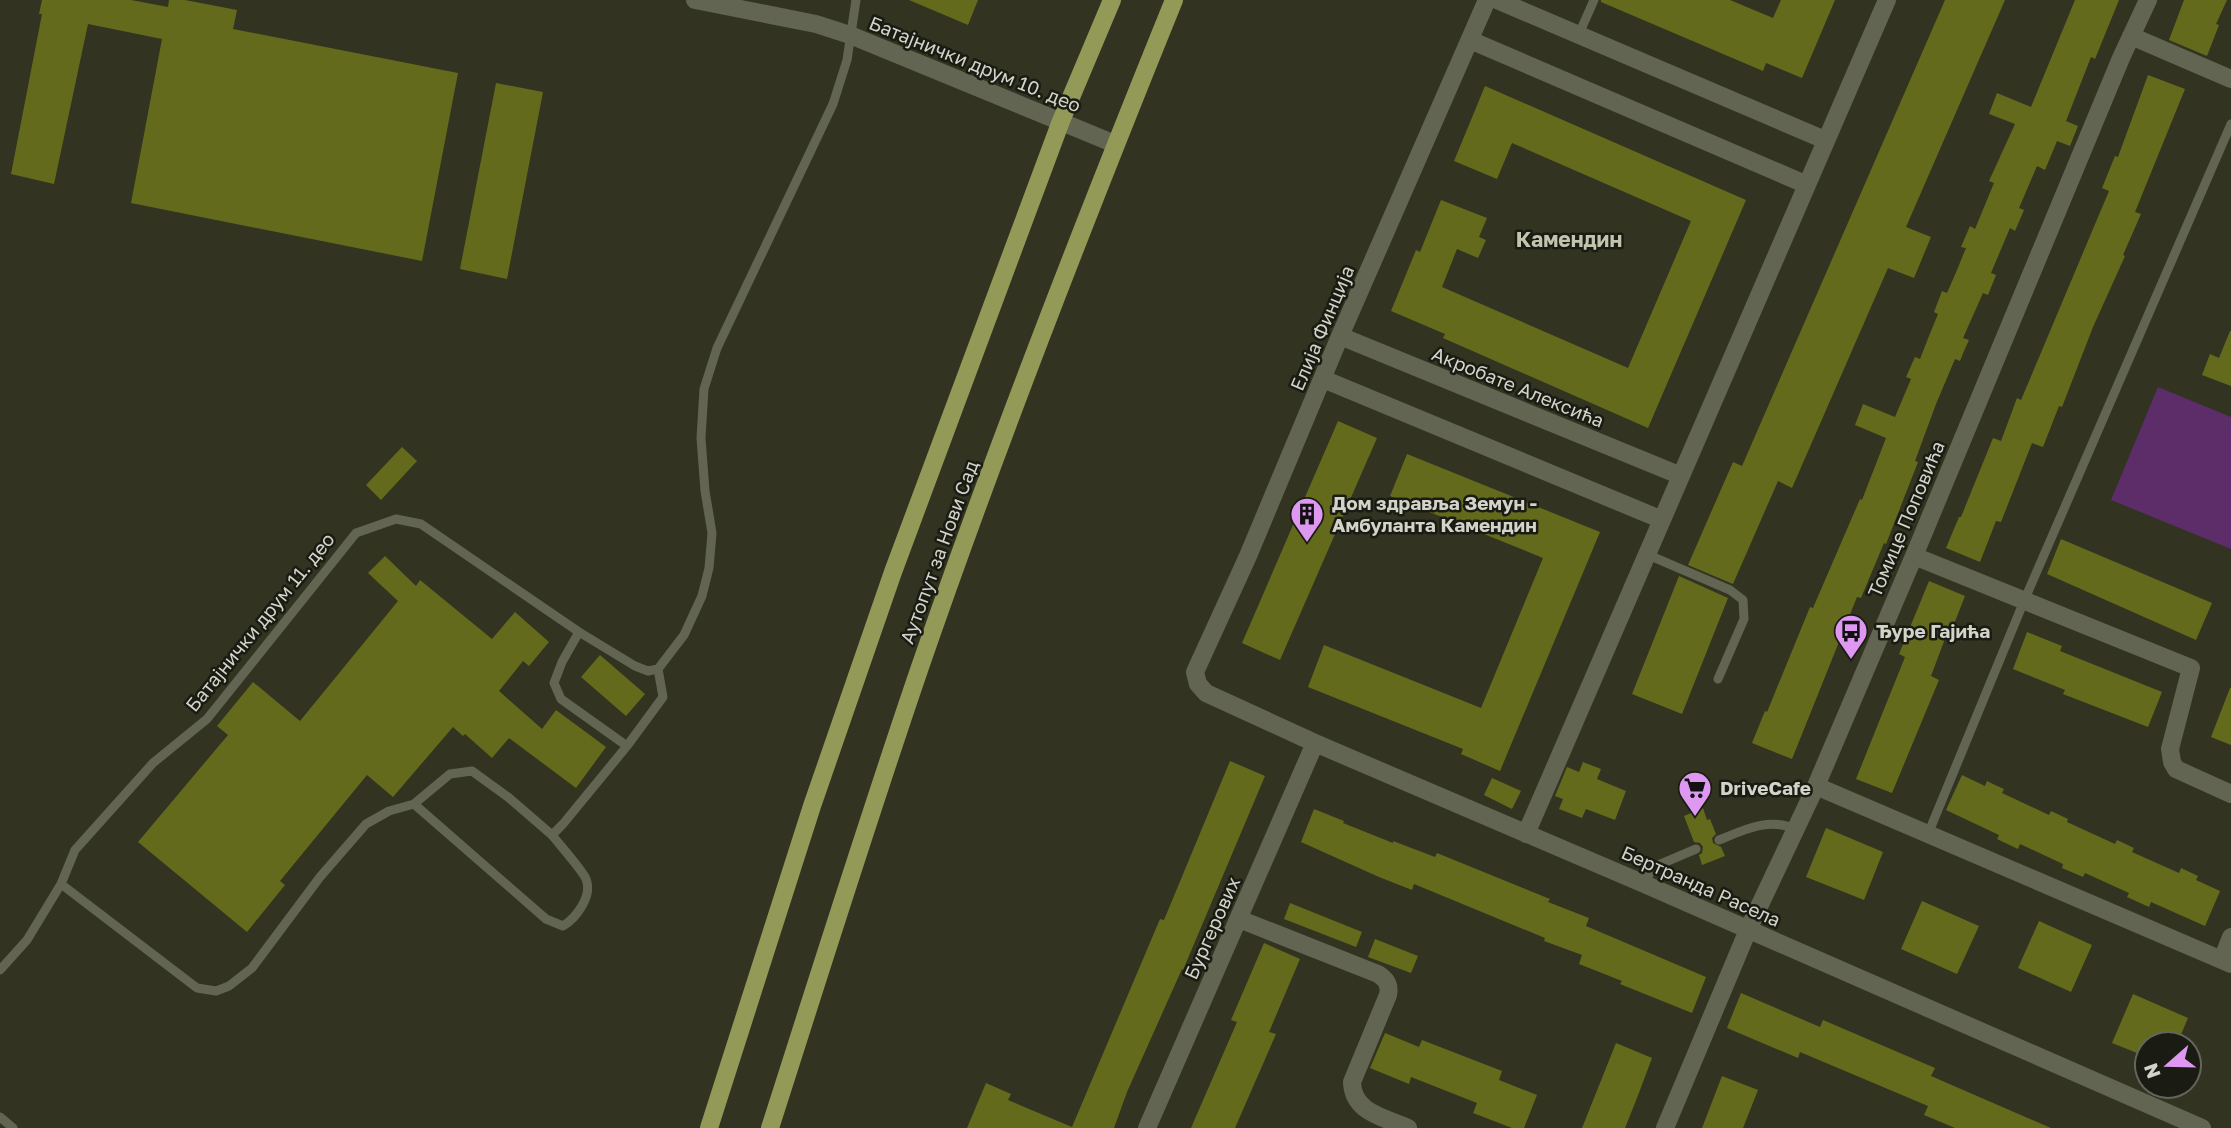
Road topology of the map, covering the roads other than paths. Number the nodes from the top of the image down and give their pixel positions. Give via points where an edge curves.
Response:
1 (695, 0) edge
2 (856, 0) edge
3 (1112, 0) edge
4 (1174, 0) edge
5 (1487, 0) edge
6 (1497, 0) edge
7 (1594, 0) edge
8 (1887, 0) edge
9 (2148, 0) edge
10 (1579, 34) junction
11 (850, 35) junction
12 (2131, 36) junction
13 (1470, 40) junction
14 (2231, 79) edge
15 (1061, 121) junction
16 (2231, 124) edge
17 (1825, 140) junction
18 (1115, 144) junction
19 (1805, 184) junction
20 (1340, 336) junction
21 (1323, 379) junction
22 (1679, 475) junction
23 (1660, 519) junction
24 (1646, 554) junction
25 (1914, 556) junction
26 (2024, 601) junction
27 (579, 632) junction
28 (659, 669) junction
29 (1195, 672) joint
30 (1718, 679) dead end
31 (1315, 743) junction
32 (626, 746) junction
33 (1816, 786) junction
34 (2231, 794) edge
35 (414, 804) junction
36 (1796, 829) junction
37 (1526, 834) junction
38 (1928, 834) junction
39 (552, 835) junction
40 (1719, 840) dead end
41 (1696, 849) dead end
42 (1642, 883) junction
43 (61, 884) junction
44 (1239, 919) junction
45 (1748, 930) junction
46 (2231, 937) edge
47 (2226, 962) edge
48 (0, 970) edge
49 (0, 1117) edge
50 (13, 1128) edge
51 (709, 1128) edge
52 (769, 1128) edge
53 (1147, 1128) edge
54 (1408, 1128) edge
55 (1665, 1128) edge
56 (2202, 1128) edge

1 - 11 street, Батајнички друм 10. део
2 - 11 lane
3 - 15 main road, Аутопут за Нови Сад
4 - 18 main road, Аутопут за Нови Сад
5 - 13 street, Елија Финција
6 - 10 street
7 - 10 lane
8 - 17 street
9 - 12 street, Томице Поповића
10 - 17 street
11 - 15 street, Батајнички друм 10. део
11 - 28 lane via 833,104 717,348 704,389 701,438 711,552 702,596 684,635
12 - 14 street
12 - 25 street, Томице Поповића
13 - 19 street
13 - 20 street, Елија Финција
15 - 18 street, Батајнички друм 10. део
15 - 51 main road, Аутопут за Нови Сад via 863,655
16 - 26 lane
17 - 19 street
18 - 52 main road, Аутопут за Нови Сад via 920,668
19 - 22 street
20 - 21 street, Елија Финција
20 - 22 street, Акробате Алексића
21 - 23 street
21 - 29 street, Елија Финција
22 - 23 street
23 - 24 street
24 - 30 lane via 1743,600 1744,620
24 - 37 street
25 - 26 street
25 - 33 street, Томице Поповића
26 - 34 street via 2191,668 2170,749 2172,762 2176,769
26 - 38 lane
27 - 28 lane, Батајнички друм 11. део via 635,666
27 - 32 lane via 554,682 561,699
27 - 43 lane, Батајнички друм 11. део via 421,524 396,519 356,533 207,719 153,764 75,850
28 - 32 lane via 663,697
29 - 31 street, Бертранда Расела via 1206,693
31 - 37 street, Бертранда Расела
31 - 44 street, Бургерових
32 - 39 lane
33 - 36 street, Томице Поповића
33 - 38 street
35 - 39 lane via 450,774 472,771
35 - 39 lane via 546,919 563,926 587,898 586,880
35 - 43 lane via 366,824 252,968 216,991 197,988
36 - 40 lane via 1768,823
36 - 45 street, Томице Поповића
37 - 42 street, Бертранда Расела
38 - 47 street
41 - 42 lane via 1656,866
42 - 45 street, Бертранда Расела
43 - 48 lane, Батајнички друм 11. део via 27,940
44 - 53 street, Бургерових
44 - 54 street via 1385,979 1388,995 1352,1082 1352,1093 1361,1107
45 - 55 street, Томице Поповића
45 - 56 street, Бертранда Расела
46 - 47 street
49 - 50 lane

